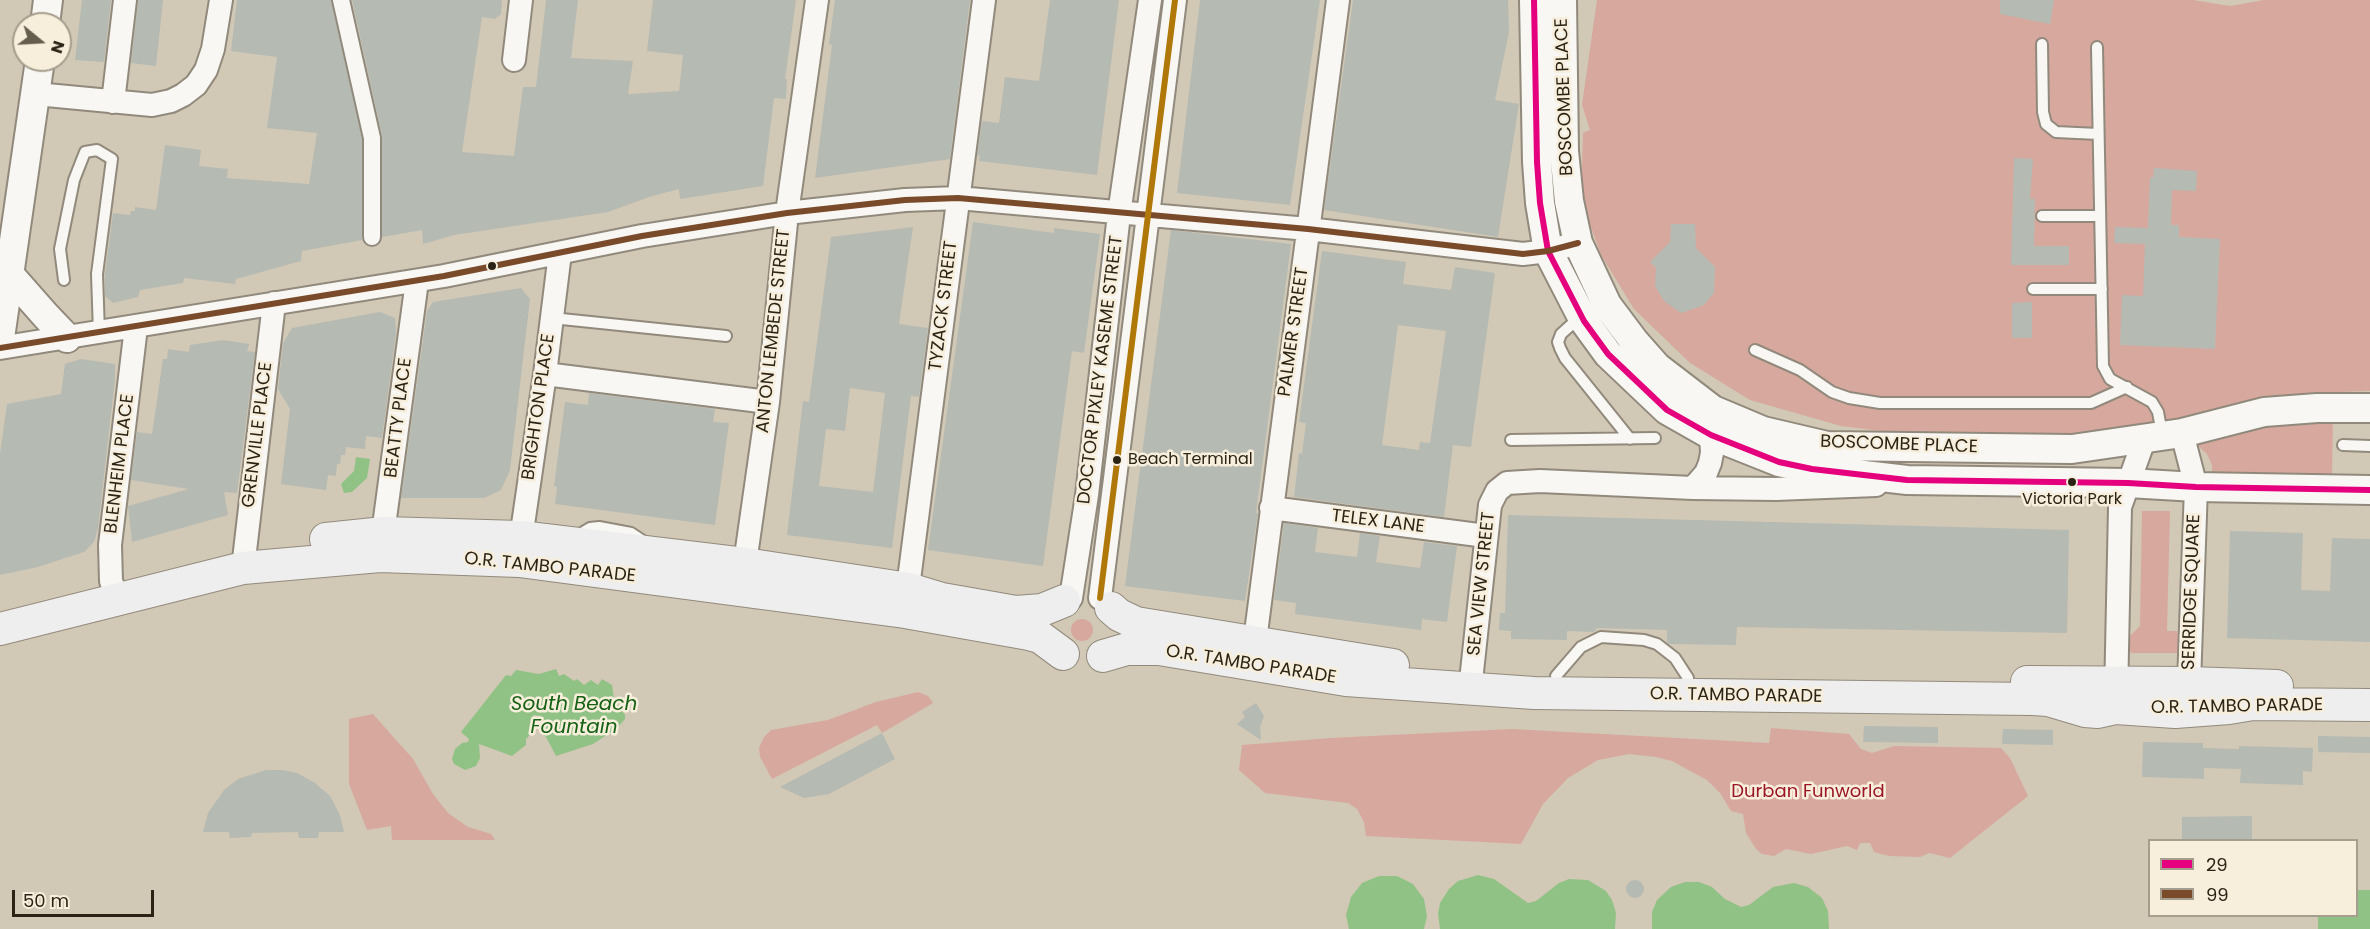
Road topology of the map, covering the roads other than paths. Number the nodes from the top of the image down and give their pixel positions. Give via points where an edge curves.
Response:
1 (125, 0) edge
2 (221, 0) edge
3 (341, 0) edge
4 (521, 0) edge
5 (817, 0) edge
6 (984, 0) edge
7 (1150, 0) edge
8 (1175, 0) edge
9 (1338, 0) edge
10 (1534, 0) edge
11 (1562, 9) edge
12 (2042, 44) dead end
13 (2097, 47) dead end
14 (514, 60) dead end
15 (39, 72) edge
16 (1536, 93) junction
17 (36, 94) junction
18 (113, 102) junction
19 (2098, 134) junction
20 (958, 198) junction
21 (788, 213) junction
22 (1119, 214) junction
23 (1147, 216) junction
24 (2042, 216) dead end
25 (2100, 216) junction
26 (1308, 230) junction
27 (372, 237) dead end
28 (1578, 243) junction
29 (1548, 251) junction
30 (560, 253) junction
31 (9, 274) junction
32 (64, 280) dead end
33 (417, 280) junction
34 (2033, 289) dead end
35 (2102, 289) junction
36 (274, 303) junction
37 (552, 318) junction
38 (1584, 321) junction
39 (136, 327) junction
40 (99, 333) junction
41 (726, 336) dead end
42 (0, 338) edge
43 (68, 338) junction
44 (0, 348) edge
45 (1755, 350) dead end
46 (545, 374) junction
47 (2127, 387) junction
48 (768, 402) junction
49 (2370, 408) edge
50 (2163, 437) junction
51 (1655, 438) dead end
52 (1630, 439) junction
53 (1511, 440) dead end
54 (2343, 445) dead end
55 (2370, 446) edge
56 (1710, 449) junction
57 (1907, 480) junction
58 (2128, 483) junction
59 (2196, 487) junction
60 (1693, 488) junction
61 (1731, 489) junction
62 (2370, 490) edge
63 (1271, 508) junction
64 (1486, 536) junction
65 (382, 545) junction
66 (520, 549) junction
67 (244, 558) junction
68 (743, 577) junction
69 (115, 590) junction
70 (907, 601) junction
71 (1087, 601) junction
72 (0, 609) edge
73 (0, 629) edge
74 (1254, 653) junction
75 (1063, 654) junction
76 (1103, 656) junction
77 (1471, 682) junction
78 (2189, 683) junction
79 (2370, 690) edge
80 (2116, 695) junction
81 (2370, 705) edge
82 (2175, 712) junction

1 - 18 street
2 - 18 street via 213,49 196,85 171,101 152,105
3 - 27 street via 372,138
4 - 14 street
5 - 21 street, ANTON LEMBEDE STREET
6 - 20 street, TYZACK STREET
7 - 22 street, DOCTOR PIXLEY KASEME STREET
8 - 23 street, DOCTOR PIXLEY KASEME STREET
9 - 26 street, PALMER STREET
10 - 16 street, BOSCOMBE PLACE
11 - 16 street via 1549,34
11 - 28 street, BOSCOMBE PLACE via 1564,151
12 - 19 lane via 2046,124 2056,132
13 - 19 lane
15 - 17 street
16 - 29 street, BOSCOMBE PLACE via 1540,203
17 - 18 street
17 - 31 street
19 - 25 lane
20 - 21 street
20 - 22 street
20 - 70 street, TYZACK STREET
21 - 30 street
21 - 48 street, ANTON LEMBEDE STREET
22 - 23 street
22 - 71 street, DOCTOR PIXLEY KASEME STREET via 1087,495
23 - 26 street
23 - 71 street, DOCTOR PIXLEY KASEME STREET
24 - 25 lane
25 - 35 lane
26 - 29 street via 1523,254
26 - 63 street, PALMER STREET
28 - 29 street
28 - 50 street, BOSCOMBE PLACE via 1607,305 1657,367 1713,410 1748,425 1827,446 2072,449
29 - 38 street, BOSCOMBE PLACE
30 - 33 street
30 - 37 street, BRIGHTON PLACE
31 - 42 street
31 - 43 street
32 - 40 lane via 60,249 74,180 85,152 97,150 112,159 97,274
33 - 36 street
33 - 65 street, BEATTY PLACE
34 - 35 lane
35 - 47 lane via 2103,366 2110,379
36 - 39 street
36 - 67 street, GRENVILLE PLACE
37 - 41 lane
37 - 46 street, BRIGHTON PLACE
38 - 52 lane via 1561,334 1560,348
38 - 56 street, BOSCOMBE PLACE via 1608,354
39 - 40 street
39 - 69 street, BLENHEIM PLACE via 110,545
40 - 43 street
43 - 44 street
45 - 47 lane via 1800,370 1832,392 1880,404 2091,403
46 - 48 street
46 - 66 street, BRIGHTON PLACE
47 - 50 lane via 2152,402
48 - 68 street, ANTON LEMBEDE STREET
49 - 50 street, BOSCOMBE PLACE via 2264,412
50 - 58 street
50 - 59 street, SERRIDGE SQUARE
51 - 52 lane
52 - 53 lane
54 - 55 lane
56 - 57 street, BOSCOMBE PLACE via 1812,469
56 - 60 street via 1706,472
56 - 61 street
57 - 58 street, BOSCOMBE PLACE
57 - 61 street via 1846,487
58 - 59 street, BOSCOMBE PLACE
58 - 80 street via 2118,527
59 - 62 street, BOSCOMBE PLACE
59 - 78 street, SERRIDGE SQUARE
60 - 61 street
60 - 64 street, SEA VIEW STREET via 1506,483 1490,505
63 - 64 street, TELEX LANE
63 - 74 street, PALMER STREET
64 - 77 street, SEA VIEW STREET
65 - 66 main road, O.R. TAMBO PARADE
65 - 67 main road, O.R. TAMBO PARADE
66 - 68 main road, O.R. TAMBO PARADE
66 - 68 main road, O.R. TAMBO PARADE via 568,543 654,553
67 - 69 main road, O.R. TAMBO PARADE
68 - 70 main road, O.R. TAMBO PARADE
69 - 72 main road, O.R. TAMBO PARADE
69 - 73 main road, O.R. TAMBO PARADE
70 - 71 main road, O.R. TAMBO PARADE via 942,599 1016,612
70 - 75 main road, O.R. TAMBO PARADE via 1040,637
71 - 74 main road, O.R. TAMBO PARADE via 1136,623
71 - 75 main road via 1055,613 1052,637
71 - 76 main road via 1117,618 1118,632
74 - 76 main road, O.R. TAMBO PARADE via 1127,649
74 - 77 main road, O.R. TAMBO PARADE via 1346,680
75 - 76 main road, O.R. TAMBO PARADE via 1087,662
77 - 80 main road, O.R. TAMBO PARADE via 1556,676 1688,678
77 - 80 main road, O.R. TAMBO PARADE via 1534,693 2033,699 2098,712
78 - 79 main road, O.R. TAMBO PARADE
78 - 80 main road, O.R. TAMBO PARADE
78 - 82 street, SERRIDGE SQUARE via 2186,697
80 - 82 main road, O.R. TAMBO PARADE
81 - 82 main road, O.R. TAMBO PARADE via 2253,704

